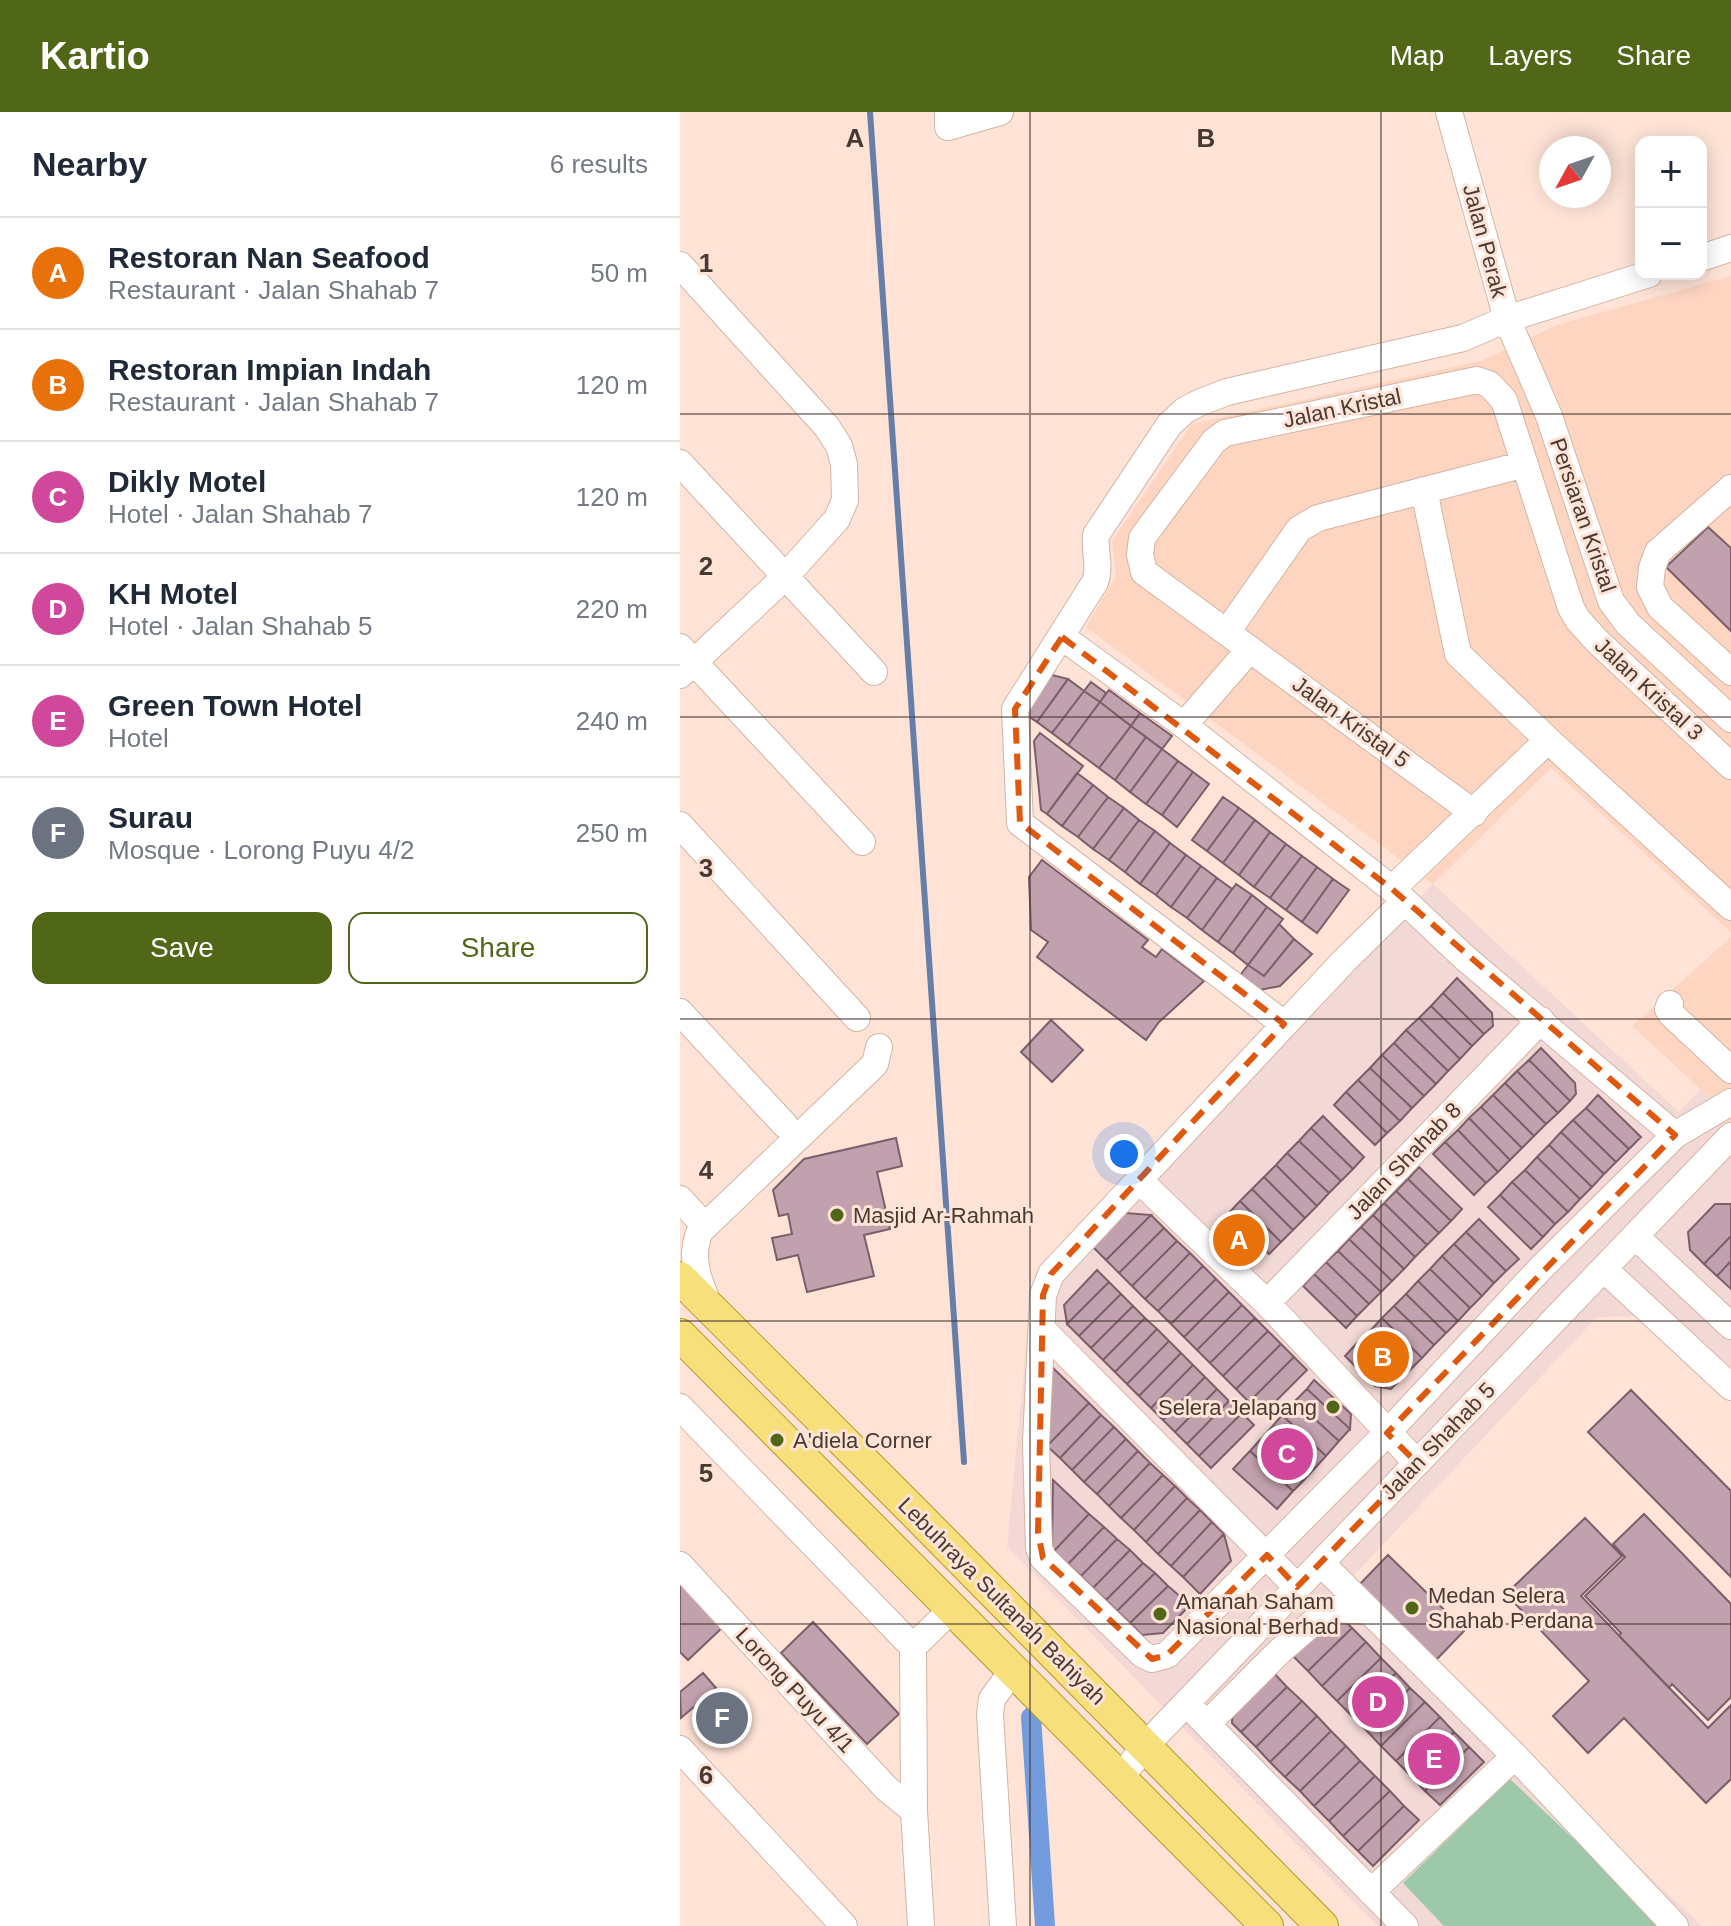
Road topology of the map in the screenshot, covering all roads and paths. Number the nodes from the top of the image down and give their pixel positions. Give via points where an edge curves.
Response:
1 (948, 112) edge
2 (1000, 112) edge
3 (1449, 112) edge
4 (1731, 248) edge
5 (1707, 256) edge
6 (680, 265) edge
7 (1635, 278) edge
8 (1507, 319) junction
9 (1227, 392) junction
10 (1225, 433) junction
11 (680, 463) edge
12 (1525, 464) junction
13 (1731, 488) edge
14 (1424, 490) junction
15 (785, 577) junction
16 (1611, 601) junction
17 (1574, 614) junction
18 (1227, 632) junction
19 (1062, 637) junction
20 (1250, 649) junction
21 (685, 661) edge
22 (874, 672) dead end
23 (1731, 672) edge
24 (1731, 719) edge
25 (1184, 725) junction
26 (1548, 740) junction
27 (1731, 766) edge
28 (1474, 813) junction
29 (680, 825) edge
30 (862, 842) dead end
31 (1398, 895) junction
32 (1731, 907) edge
33 (1670, 1004) dead end
34 (680, 1012) edge
35 (857, 1018) dead end
36 (1541, 1020) junction
37 (1284, 1024) junction
38 (879, 1047) dead end
39 (1731, 1070) edge
40 (1731, 1102) edge
41 (785, 1125) dead end
42 (1675, 1135) junction
43 (1731, 1136) edge
44 (1140, 1181) junction
45 (680, 1199) edge
46 (695, 1230) edge
47 (1635, 1236) junction
48 (1604, 1269) junction
49 (680, 1278) edge
50 (1267, 1303) junction
51 (709, 1307) junction
52 (1731, 1326) edge
53 (1042, 1329) junction
54 (680, 1335) edge
55 (1731, 1387) edge
56 (680, 1407) edge
57 (1387, 1433) junction
58 (1417, 1463) junction
59 (1267, 1555) junction
60 (1321, 1563) junction
61 (680, 1565) edge
62 (1297, 1587) junction
63 (952, 1609) junction
64 (1369, 1611) junction
65 (913, 1647) junction
66 (1013, 1670) junction
67 (1186, 1703) junction
68 (1207, 1724) junction
69 (1145, 1746) junction
70 (680, 1749) edge
71 (1515, 1756) junction
72 (1120, 1778) junction
73 (914, 1811) junction
74 (1371, 1892) junction
75 (844, 1926) edge
76 (921, 1926) edge
77 (1003, 1926) edge
78 (1267, 1926) edge
79 (1322, 1926) edge
80 (1405, 1926) edge
81 (1675, 1926) edge

1 - 2 street via 948,127
3 - 8 street, Jalan Perak
4 - 5 street
6 - 15 street via 839,446 845,500 837,519
7 - 8 street, Jalan Perak
8 - 9 street, Jalan Kristal via 1463,338
8 - 16 street, Persiaran Kristal via 1549,416
9 - 10 street
9 - 19 street, Jalan Kristal via 1185,410 1169,425 1096,535 1098,575
10 - 12 street, Jalan Kristal via 1477,380 1504,400
10 - 18 street via 1142,538 1140,555 1144,572
11 - 15 street
12 - 14 street
12 - 17 street, Jalan Kristal
13 - 23 street via 1658,552 1650,587 1660,607
14 - 18 street via 1318,518 1299,529
14 - 26 street via 1458,654
15 - 21 street
15 - 22 street
16 - 17 street
16 - 24 street, Persiaran Kristal via 1628,624
17 - 27 street, Jalan Kristal 3
18 - 20 street, Jalan Kristal 5
19 - 25 street
19 - 37 street via 1015,709 1020,823
20 - 25 street
20 - 28 street, Jalan Kristal 5
21 - 30 street
25 - 31 street
26 - 28 street
26 - 32 street
28 - 31 street
29 - 35 street
31 - 36 street
31 - 37 street
33 - 39 street via 1671,1014
34 - 41 street
36 - 42 street
36 - 50 street, Jalan Shahab 8
37 - 44 street
38 - 46 street via 875,1064
40 - 42 street
42 - 57 street
43 - 47 street, Jalan Shahab 5
44 - 50 street
44 - 53 street via 1051,1274 1043,1295
45 - 46 street
46 - 51 street via 698,1279
47 - 48 street, Jalan Shahab 5
47 - 52 street
48 - 55 street
48 - 58 street, Jalan Shahab 5
49 - 51 main road, Lebuhraya Sultanah Bahiyah
50 - 57 street
51 - 69 main road, Lebuhraya Sultanah Bahiyah
53 - 59 street
53 - 59 street via 1036,1443 1043,1558 1152,1659 1167,1655
54 - 63 main road, Lebuhraya Sultanah Bahiyah
56 - 65 street
57 - 58 street
57 - 59 street
58 - 60 street, Jalan Shahab 5
59 - 62 street
60 - 62 street, Jalan Shahab 5
60 - 64 street
61 - 73 street, Lorong Puyu 4/1 via 886,1788
62 - 67 street, Jalan Shahab 5
63 - 65 street
63 - 66 main road, Lebuhraya Sultanah Bahiyah
64 - 68 street via 1334,1609 1323,1614
64 - 71 street
65 - 73 street
66 - 72 main road, Lebuhraya Sultanah Bahiyah
66 - 77 street via 992,1699 990,1714
67 - 68 street
67 - 69 street, Jalan Shahab 5
68 - 74 street
69 - 72 street, Jalan Shahab 5
69 - 79 main road, Lebuhraya Sultanah Bahiyah
70 - 75 street
71 - 74 street
71 - 81 street
72 - 78 main road, Lebuhraya Sultanah Bahiyah
73 - 76 street
74 - 80 street

